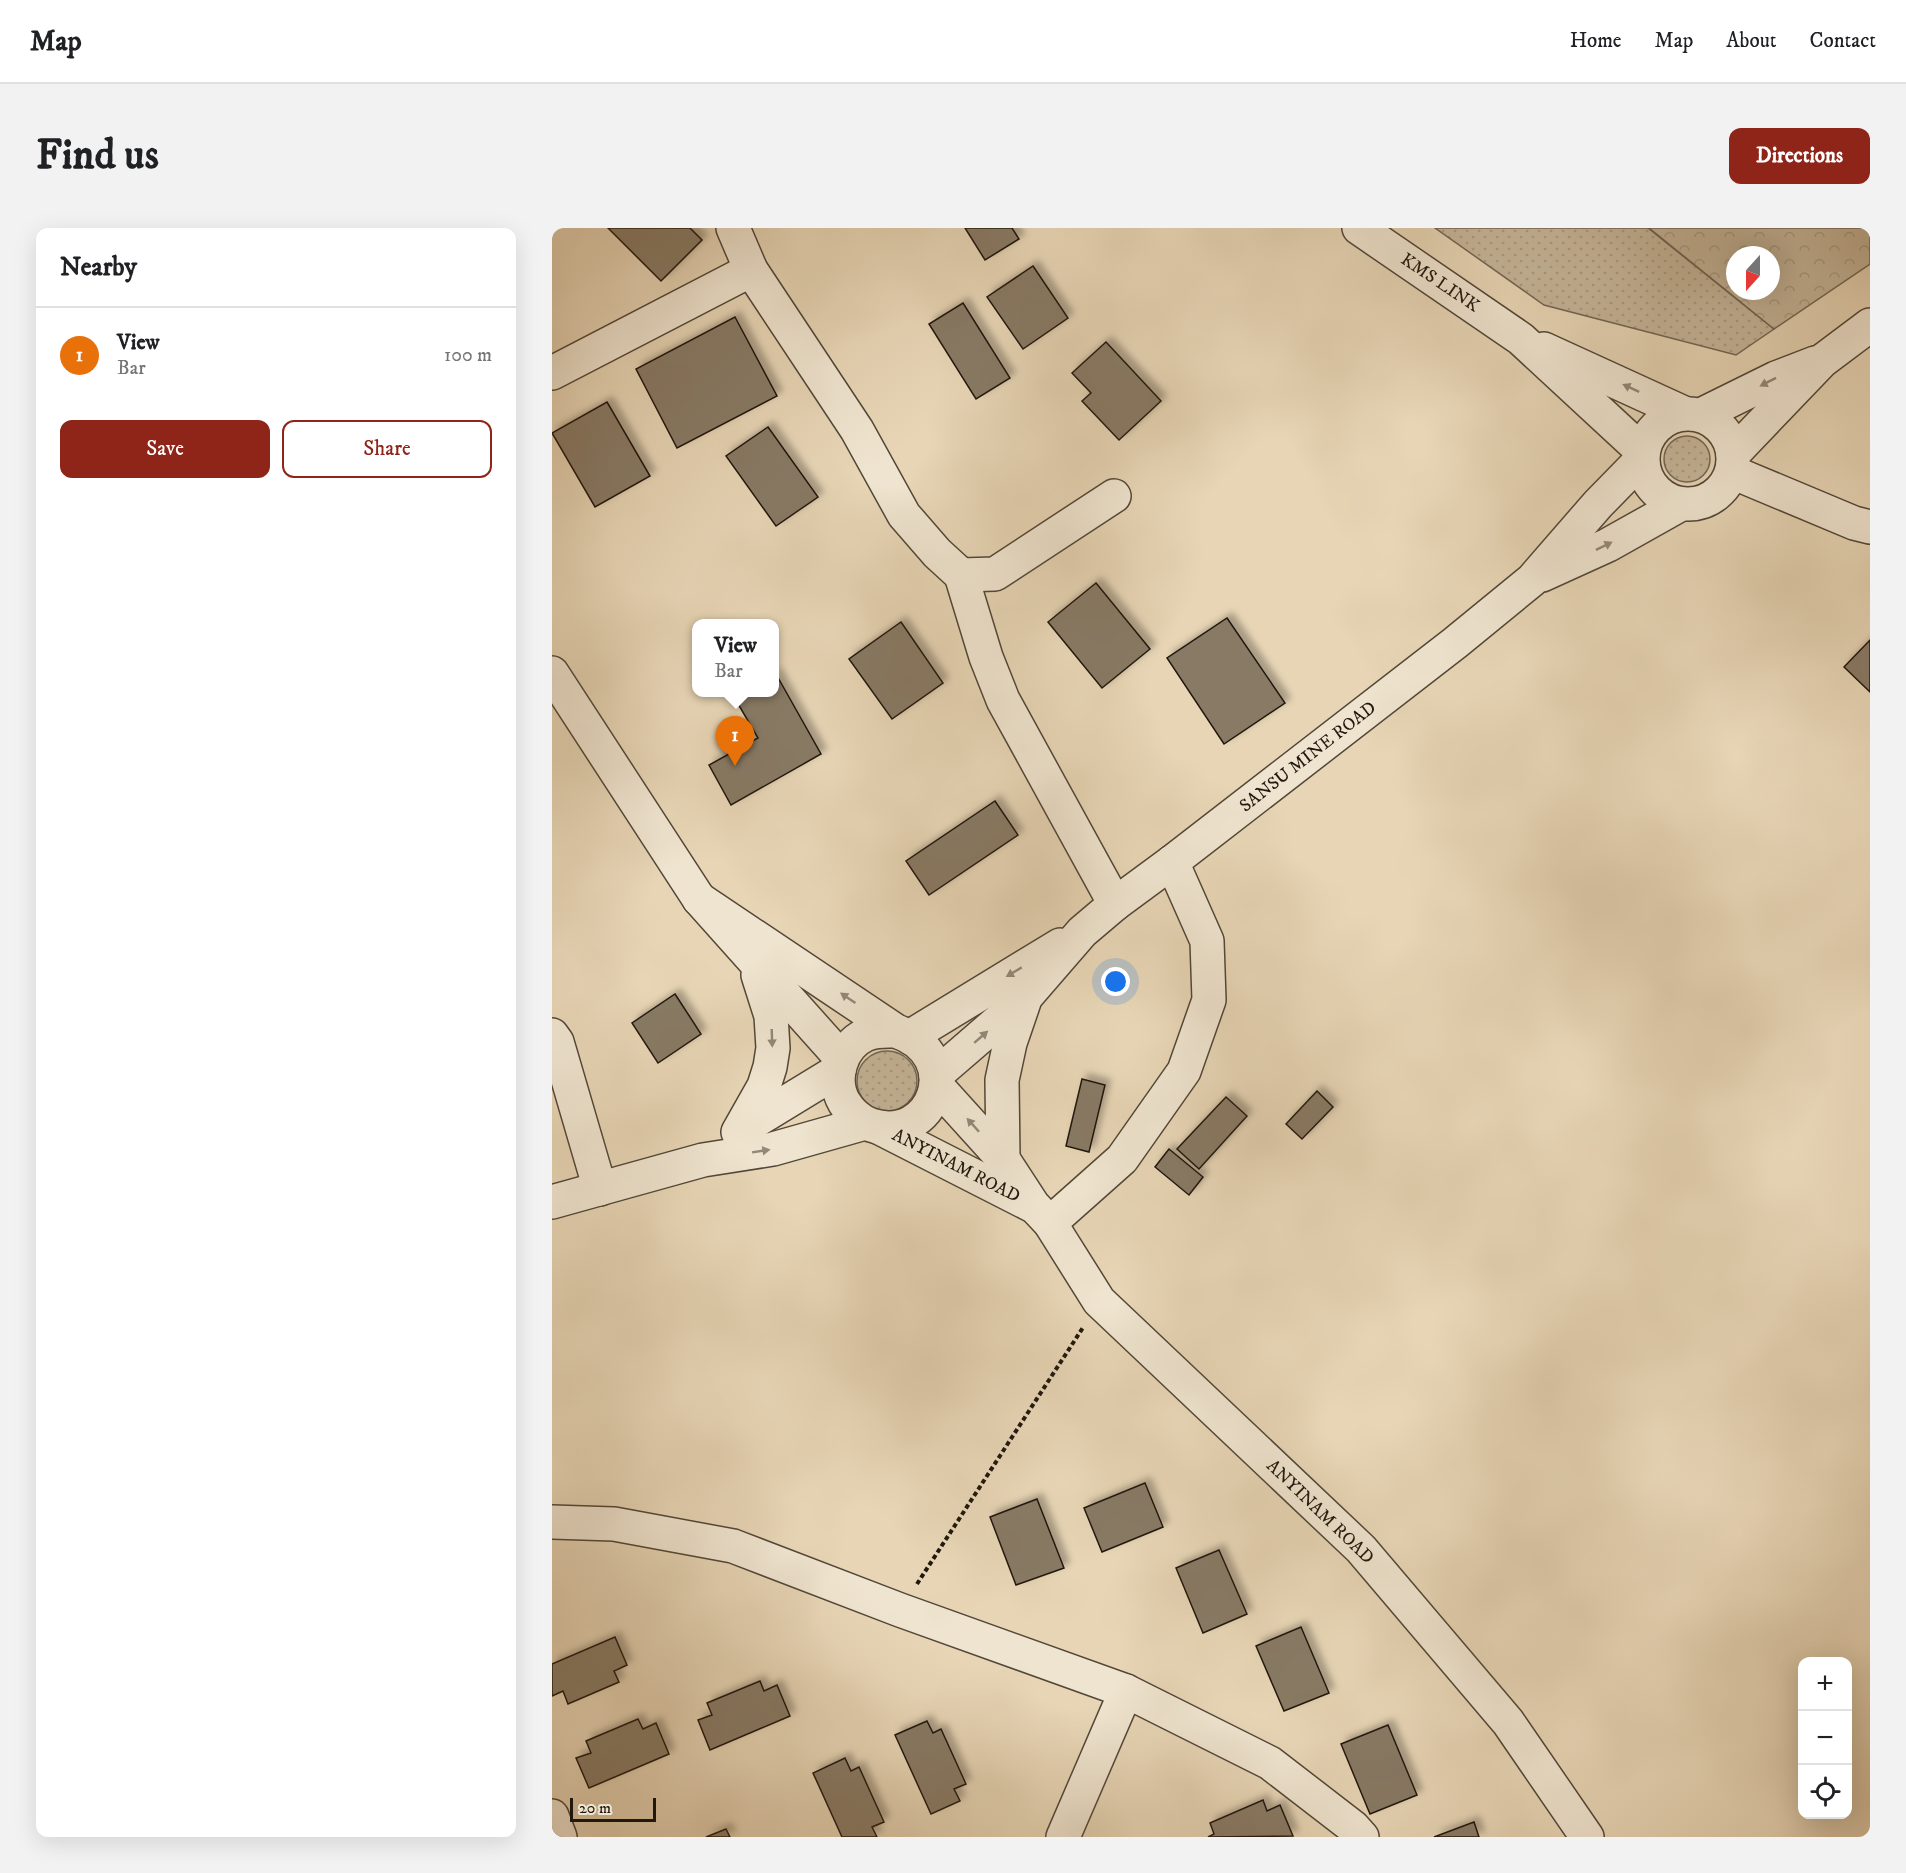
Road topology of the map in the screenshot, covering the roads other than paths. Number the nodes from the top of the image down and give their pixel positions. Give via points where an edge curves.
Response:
1 (733, 228) edge
2 (1359, 228) edge
3 (750, 270) junction
4 (1870, 325) edge
5 (1521, 339) junction
6 (1822, 361) junction
7 (552, 373) edge
8 (1693, 414) junction
9 (1642, 455) junction
10 (1733, 463) junction
11 (1114, 496) dead end
12 (1681, 504) junction
13 (1870, 527) edge
14 (961, 575) junction
15 (1532, 580) junction
16 (552, 674) edge
17 (1172, 862) junction
18 (699, 899) junction
19 (1115, 904) junction
20 (1082, 932) junction
21 (753, 962) junction
22 (1024, 999) junction
23 (904, 1033) junction
24 (552, 1035) edge
25 (840, 1065) junction
26 (936, 1080) junction
27 (872, 1125) junction
28 (738, 1132) junction
29 (1003, 1159) junction
30 (703, 1160) junction
31 (600, 1189) junction
32 (552, 1202) edge
33 (1041, 1214) junction
34 (552, 1522) edge
35 (1126, 1691) junction
36 (552, 1816) edge
37 (560, 1837) edge
38 (1062, 1837) edge
39 (1362, 1837) edge
40 (1587, 1837) edge

1 - 3 street
2 - 5 street, KMS LINK
3 - 7 street
3 - 14 street via 857,430 904,515
4 - 6 street
8 -> 5 street, KMS LINK
5 - 9 street, KMS LINK
6 -> 8 street
6 - 10 street
8 - 9 street via 1669,417 1657,425 1648,436
8 - 10 street via 1717,424 1728,438
9 - 12 street via 1647,480 1660,496
9 - 15 street, SANSU MINE ROAD
10 - 12 street via 1724,486 1712,498 1697,504
10 - 13 street via 1854,523
11 - 14 street via 995,574
15 -> 12 street, SANSU MINE ROAD via 1608,545
14 - 19 street via 1003,700
15 - 17 street, SANSU MINE ROAD
16 - 18 street
17 - 19 street, SANSU MINE ROAD
17 - 33 street via 1207,941 1209,1000 1184,1071 1122,1159
18 - 21 street
23 -> 18 street
19 - 20 street, SANSU MINE ROAD
20 - 22 street, SANSU MINE ROAD
20 -> 23 street, SANSU MINE ROAD
21 - 25 street
21 -> 28 street via 771,1016 773,1048 764,1086
26 -> 22 street, SANSU MINE ROAD
22 - 29 street via 1002,1080
23 - 25 street via 880,1030 864,1035 850,1045
23 - 26 street via 924,1046
24 - 31 street
25 - 27 street via 838,1085 843,1101 852,1113
25 - 28 street
26 - 27 street via 933,1098 917,1118 893,1128
29 -> 26 street, ANYINAM ROAD
30 -> 27 street via 773,1149
27 - 33 street, ANYINAM ROAD
28 - 30 street
29 - 33 street, ANYINAM ROAD
30 - 31 street
31 - 32 street
33 - 40 street, ANYINAM ROAD via 1099,1301 1361,1549 1508,1722
34 - 35 street via 614,1524 733,1546
35 - 38 street
35 - 39 street via 1270,1763
36 - 37 street

